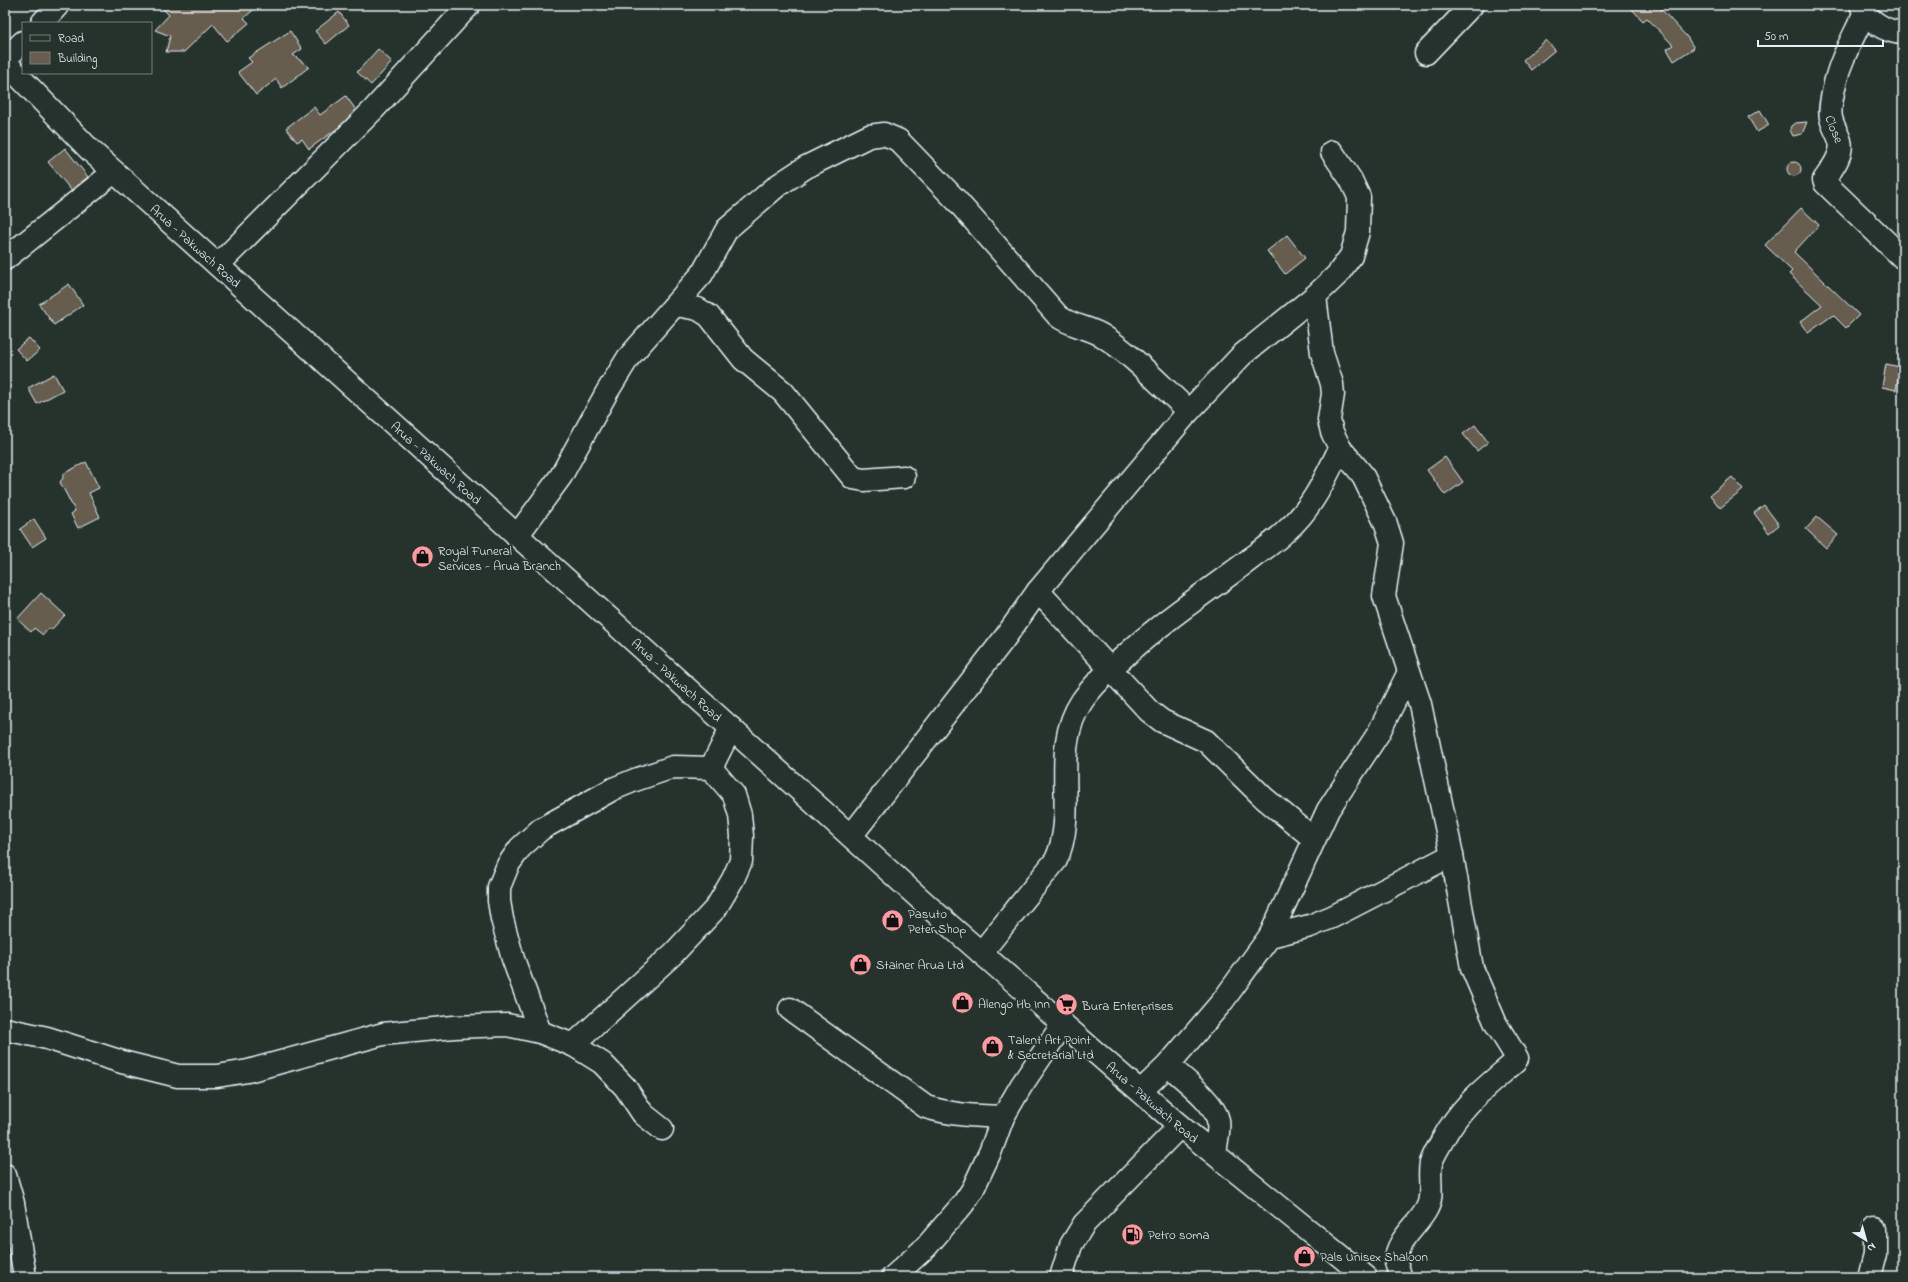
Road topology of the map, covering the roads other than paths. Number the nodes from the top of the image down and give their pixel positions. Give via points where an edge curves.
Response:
1 (58, 5) edge
2 (469, 5) edge
3 (1472, 5) edge
4 (1863, 10) edge
5 (43, 22) edge
6 (1903, 32) edge
7 (22, 43) edge
8 (1426, 53) dead end
9 (5, 60) edge
10 (1332, 152) dead end
11 (114, 172) junction
12 (1903, 258) edge
13 (5, 259) edge
14 (218, 266) junction
15 (1315, 296) junction
16 (676, 305) junction
17 (1189, 411) junction
18 (1340, 448) junction
19 (904, 477) dead end
20 (517, 536) junction
21 (1038, 591) junction
22 (1111, 668) junction
23 (1409, 672) junction
24 (731, 728) junction
25 (711, 768) junction
26 (850, 836) junction
27 (1314, 839) junction
28 (1452, 855) junction
29 (1270, 936) junction
30 (982, 953) junction
31 (790, 1009) dead end
32 (1064, 1024) junction
33 (5, 1029) edge
34 (540, 1032) junction
35 (573, 1045) junction
36 (1168, 1065) junction
37 (1141, 1092) junction
38 (1003, 1117) junction
39 (1180, 1126) junction
40 (662, 1129) dead end
41 (1215, 1154) junction
42 (5, 1175) edge
43 (10, 1223) edge
44 (1875, 1228) dead end
45 (25, 1277) edge
46 (893, 1277) edge
47 (1062, 1277) edge
48 (1366, 1277) edge
49 (1400, 1277) edge
50 (1869, 1277) edge

1 - 5 street
2 - 14 street via 374,109
3 - 8 street
4 - 6 street via 1882,27 1894,32
4 - 12 street, Close via 1839,68 1834,87 1830,113 1841,148 1824,180 1825,184
7 - 9 street
9 - 11 street, Arua - Pakwach Road
10 - 15 street via 1359,197 1358,232 1351,256 1337,275
11 - 13 street
11 - 14 street, Arua - Pakwach Road
14 - 20 street, Arua - Pakwach Road
15 - 17 street via 1242,356
15 - 18 street via 1322,353 1332,384 1329,420
16 - 17 street via 702,274 727,229 771,190 835,151 869,136 884,134 898,140 946,190 1058,316 1103,336
16 - 19 street via 698,309 709,316 743,359 783,392 853,478 864,480
16 - 20 street via 628,358 561,476
17 - 21 street
18 - 22 street via 1312,501 1287,531 1152,631
18 - 23 street via 1362,474 1391,539 1384,596
20 - 24 street, Arua - Pakwach Road
21 - 22 street
21 - 26 street
22 - 27 street via 1155,716 1206,741 1264,798
22 - 30 street via 1081,703 1067,735 1065,831 1058,855
23 - 27 street via 1378,734 1340,790
23 - 28 street via 1420,704
24 - 25 street
24 - 26 street, Arua - Pakwach Road
25 - 34 street via 673,768 613,789 541,829 520,848 508,865 499,888 501,913 513,959
25 - 35 street via 734,795 740,815 741,861 733,879 716,908 672,954
26 - 30 street, Arua - Pakwach Road
27 - 29 street
28 - 29 street via 1332,917 1310,926
28 - 49 street via 1472,968 1496,1024 1517,1058 1468,1103 1444,1138 1431,1163 1427,1209 1397,1252 1396,1263
29 - 36 street via 1222,1002
30 - 32 street, Arua - Pakwach Road
31 - 38 street via 926,1107 962,1116
32 - 37 street, Arua - Pakwach Road
32 - 38 street
33 - 34 street via 47,1038 122,1062 178,1076 217,1076 248,1071 382,1034 481,1025 508,1025
34 - 35 street
35 - 40 street via 612,1072 643,1114
36 - 37 street
36 - 41 street via 1204,1098 1218,1118
37 - 39 street, Arua - Pakwach Road
38 - 46 street via 991,1150 963,1204 926,1247
39 - 41 street, Arua - Pakwach Road
39 - 47 street via 1084,1224 1071,1245
41 - 48 street, Arua - Pakwach Road
42 - 43 street via 13,1203
43 - 45 street
44 - 50 street via 1876,1254

